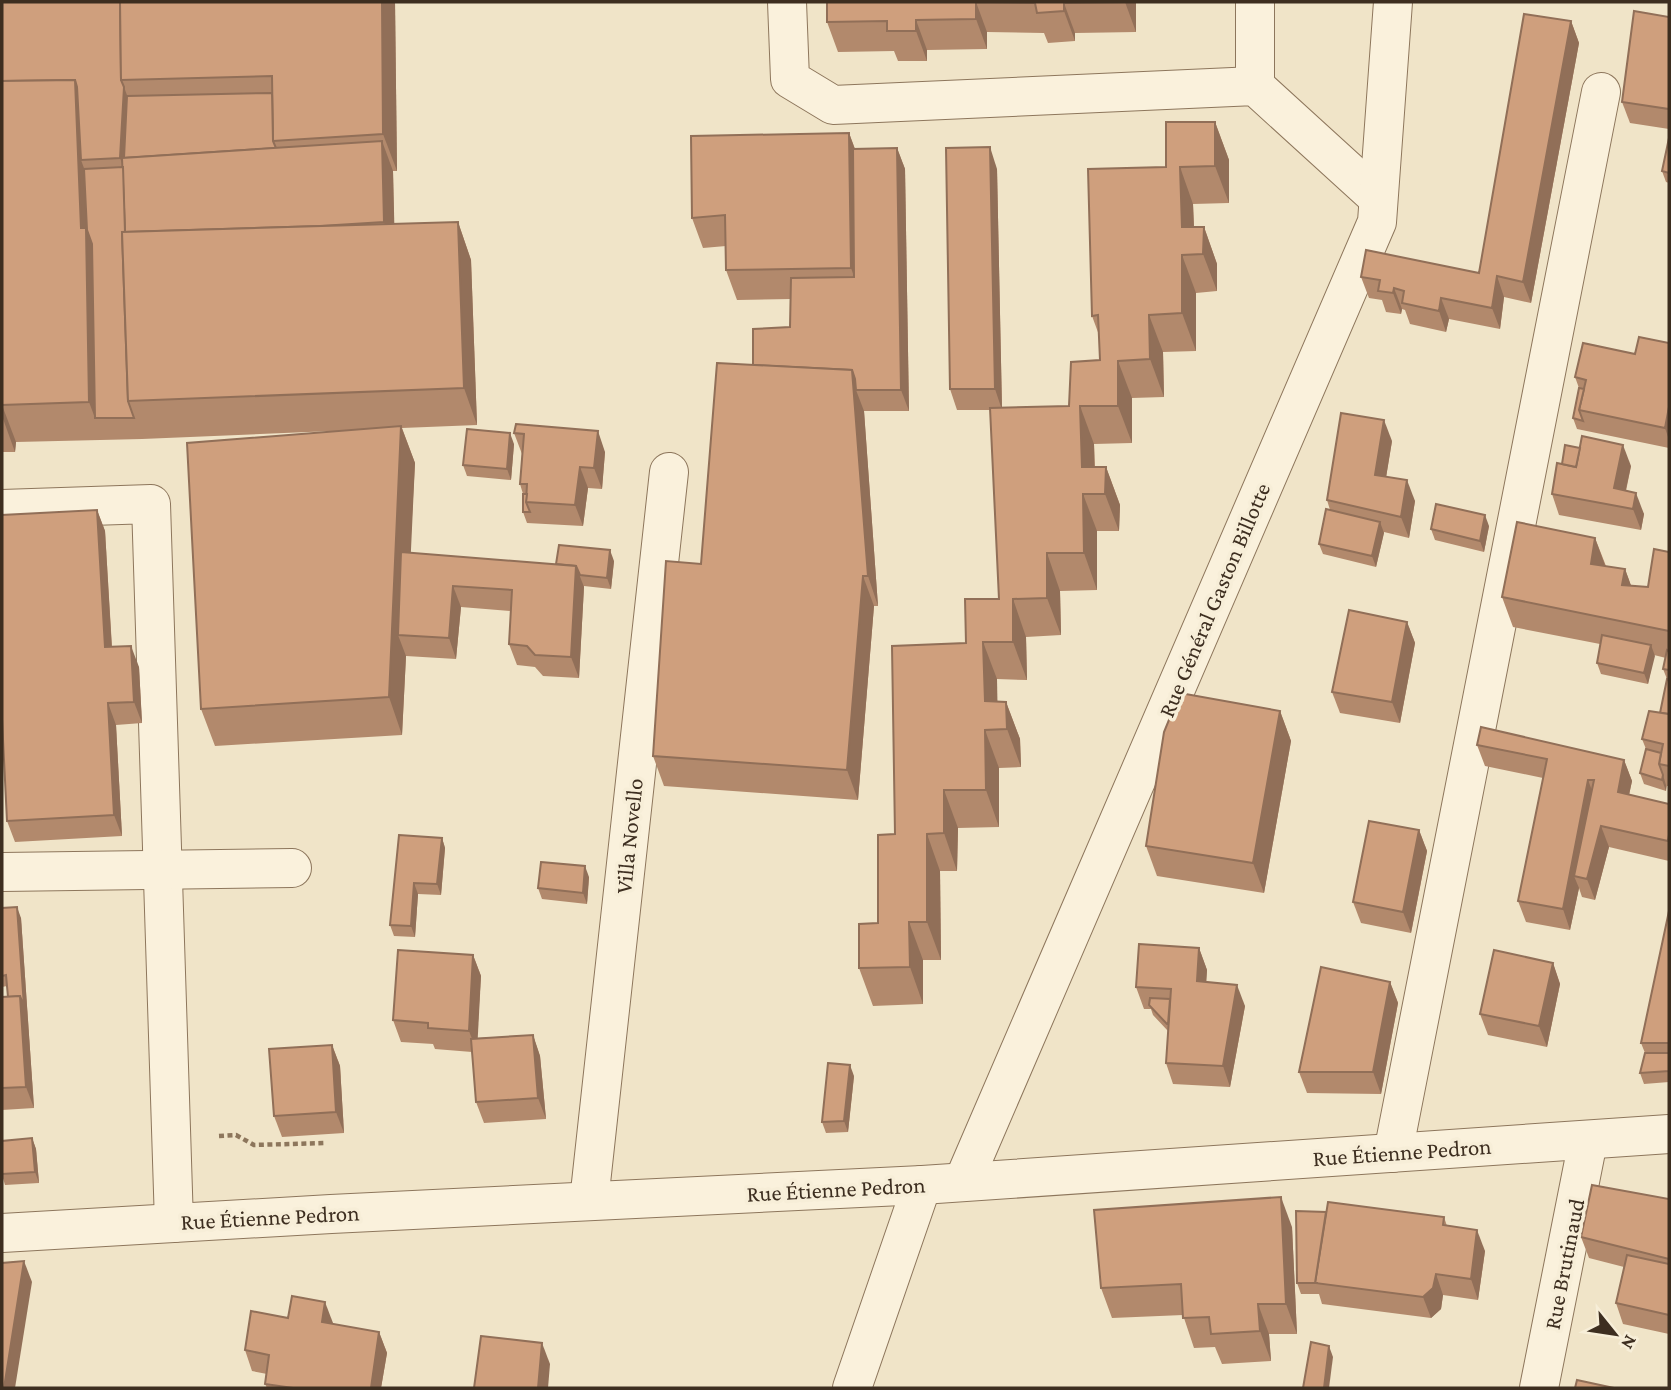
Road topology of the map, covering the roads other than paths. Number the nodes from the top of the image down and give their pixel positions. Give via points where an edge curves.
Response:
1 (788, 2) edge
2 (1255, 2) edge
3 (1393, 2) edge
4 (1255, 86) junction
5 (1601, 92) dead end
6 (1378, 198) junction
7 (669, 472) dead end
8 (2, 509) edge
9 (292, 868) dead end
10 (164, 870) junction
11 (2, 872) edge
12 (1669, 1134) edge
13 (1588, 1141) junction
14 (1393, 1153) junction
15 (964, 1180) junction
16 (922, 1185) junction
17 (589, 1201) junction
18 (174, 1223) junction
19 (2, 1233) edge
20 (852, 1388) edge
21 (1539, 1388) edge

1 - 4 street via 790,79 833,105
2 - 4 street
3 - 6 street, Rue Général Gaston Billotte
4 - 6 street
5 - 14 street
6 - 15 street, Rue Général Gaston Billotte via 1377,222
7 - 17 street, Villa Novello
8 - 10 street via 151,504
9 - 10 street
10 - 11 street
10 - 18 street
12 - 13 street, Rue Étienne Pedron
13 - 14 street, Rue Étienne Pedron
13 - 21 street, Rue Brutinaud
14 - 15 street, Rue Étienne Pedron
15 - 16 street, Rue Étienne Pedron
16 - 17 street, Rue Étienne Pedron
16 - 20 street
17 - 18 street, Rue Étienne Pedron
18 - 19 street, Rue Étienne Pedron

